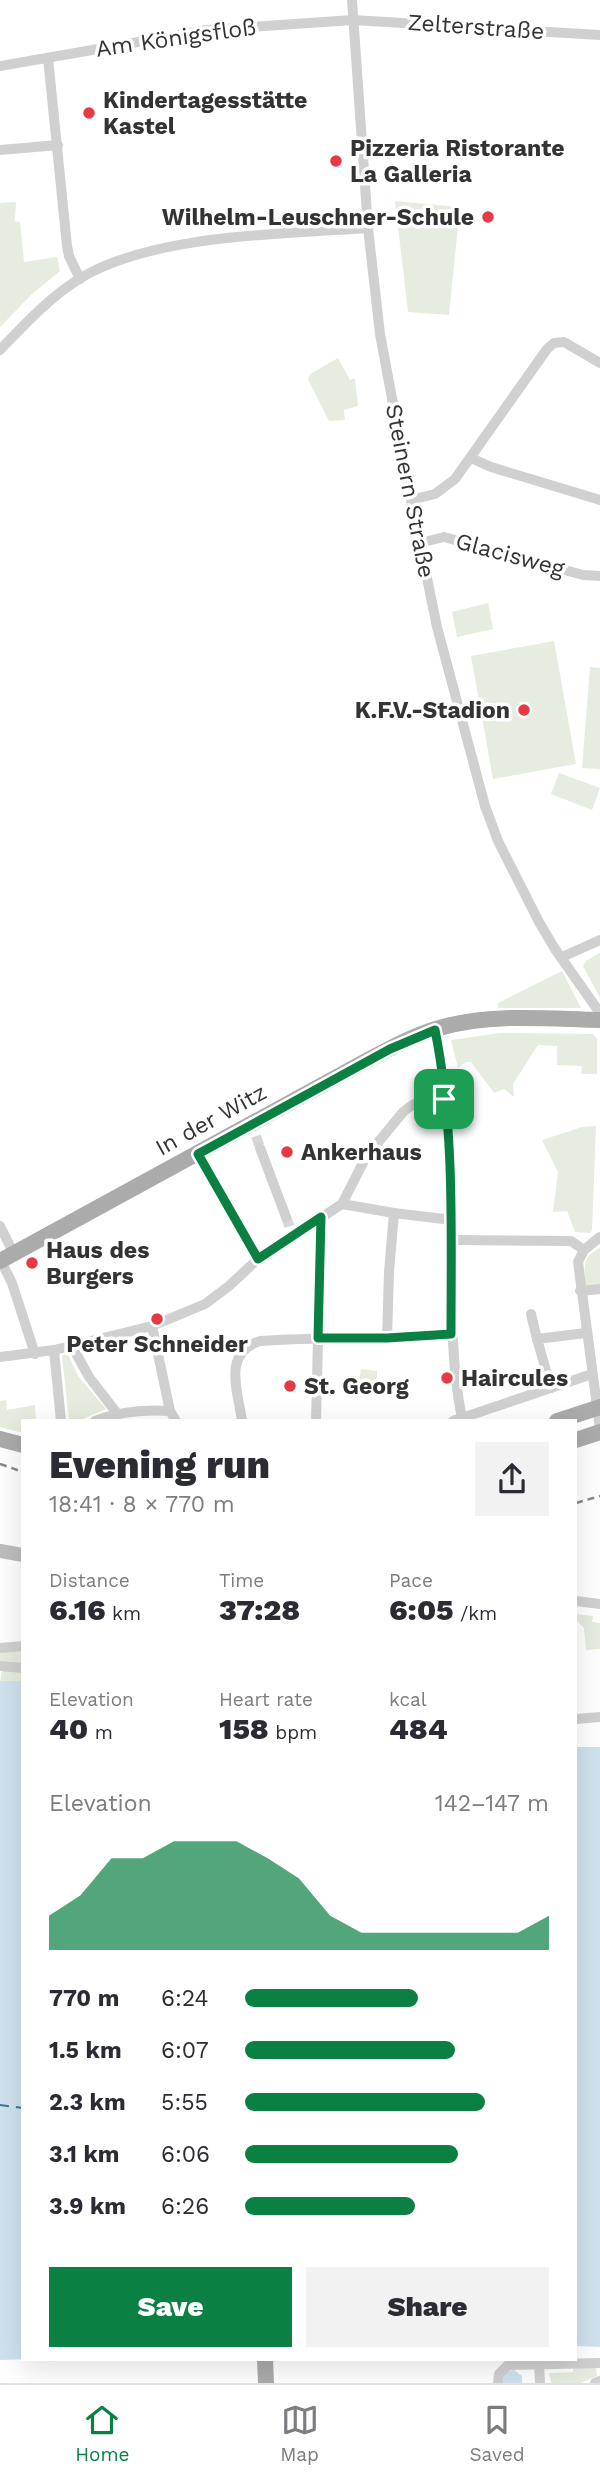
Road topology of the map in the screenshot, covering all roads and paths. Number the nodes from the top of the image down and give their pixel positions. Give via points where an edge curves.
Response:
1 (352, 0) edge
2 (353, 20) junction
3 (600, 35) edge
4 (48, 58) junction
5 (0, 66) edge
6 (58, 145) junction
7 (0, 150) edge
8 (368, 228) junction
9 (80, 279) junction
10 (0, 350) edge
11 (600, 363) edge
12 (471, 458) junction
13 (411, 500) junction
14 (600, 500) edge
15 (420, 543) junction
16 (600, 576) edge
17 (600, 940) edge
18 (562, 957) junction
19 (600, 1013) edge
20 (600, 1020) edge
21 (441, 1028) junction
22 (444, 1091) junction
23 (260, 1148) tunnel mouth
24 (198, 1154) junction
25 (342, 1203) junction
26 (394, 1213) junction
27 (286, 1217) tunnel mouth
28 (321, 1217) junction
29 (452, 1220) junction
30 (0, 1226) edge
31 (600, 1237) edge
32 (452, 1240) junction
33 (584, 1250) junction
34 (5, 1259) edge
35 (258, 1259) junction
36 (600, 1289) edge
37 (580, 1291) junction
38 (531, 1314) dead end
39 (152, 1326) junction
40 (586, 1333) junction
41 (451, 1334) junction
42 (318, 1338) junction
43 (387, 1338) junction
44 (537, 1339) junction
45 (72, 1346) junction
46 (54, 1350) junction
47 (35, 1354) junction
48 (0, 1357) edge
49 (592, 1374) junction
50 (551, 1388) junction
51 (598, 1408) edge
52 (116, 1412) junction
53 (173, 1415) edge
54 (61, 1419) edge
55 (100, 1419) edge
56 (242, 1419) edge
57 (316, 1419) edge
58 (457, 1419) edge
59 (460, 1419) edge
60 (563, 1419) edge
61 (600, 1431) edge
62 (0, 1439) edge
63 (577, 1440) edge
64 (21, 1444) edge
65 (0, 1551) edge
66 (21, 1555) edge
67 (577, 1601) edge
68 (600, 1604) edge
69 (21, 1646) edge
70 (0, 1648) edge
71 (0, 1666) edge
72 (21, 1668) edge
73 (600, 1717) edge
74 (577, 1719) edge
75 (265, 2361) edge
76 (600, 2363) edge
77 (539, 2364) junction
78 (600, 2381) edge
79 (266, 2383) edge
80 (498, 2383) edge
81 (540, 2383) edge
82 (595, 2383) edge

1 - 2 street, Steinern Straße
2 - 3 street, Zelterstraße
2 - 4 street, Am Königsfloß via 207,30
2 - 8 street, Steinern Straße
4 - 5 street, Am Königsfloß
4 - 6 street
6 - 7 street
6 - 9 street via 67,246
8 - 9 street via 203,241 122,259
8 - 13 street, Steinern Straße via 387,378
9 - 10 street via 37,311
11 - 12 street via 564,342 554,342
12 - 13 street via 443,490
12 - 14 street
13 - 15 street, Steinern Straße
15 - 16 street, Glacisweg via 444,537
15 - 18 street, Steinern Straße via 485,806 521,890
17 - 18 street
18 - 19 street, Steinern Straße
20 - 21 main road, In der Witz via 493,1019
21 - 22 street
21 - 24 main road, In der Witz via 390,1049 254,1130
22 - 25 street via 404,1111 366,1157
22 - 29 street
23 - 27 street
24 - 34 main road, In der Witz
24 - 35 street
25 - 26 street
25 - 28 street
26 - 29 street
26 - 43 street
28 - 35 street via 292,1231
28 - 42 street
29 - 32 street
30 - 34 street
31 - 33 street
32 - 33 street via 571,1241
32 - 41 street
33 - 37 street via 578,1262
34 - 47 street
35 - 39 street via 205,1304
36 - 37 street
37 - 40 street
38 - 44 street
39 - 45 street
39 - 53 street
40 - 44 street
40 - 49 street
41 - 43 street
41 - 58 street
42 - 43 street
42 - 56 street via 260,1341 246,1347 235,1370
42 - 57 street
44 - 50 street
45 - 46 street
45 - 52 street
46 - 47 street
46 - 54 street
47 - 48 street
49 - 50 street
49 - 51 street
50 - 59 street
51 - 60 main road
51 - 61 street
52 - 53 street via 149,1409
52 - 55 street
61 - 63 main road
62 - 64 main road
65 - 66 main road
67 - 68 street
69 - 70 street
71 - 72 street
73 - 74 street
75 - 79 main road
76 - 77 street
77 - 80 street via 508,2365
77 - 81 street
78 - 82 street

